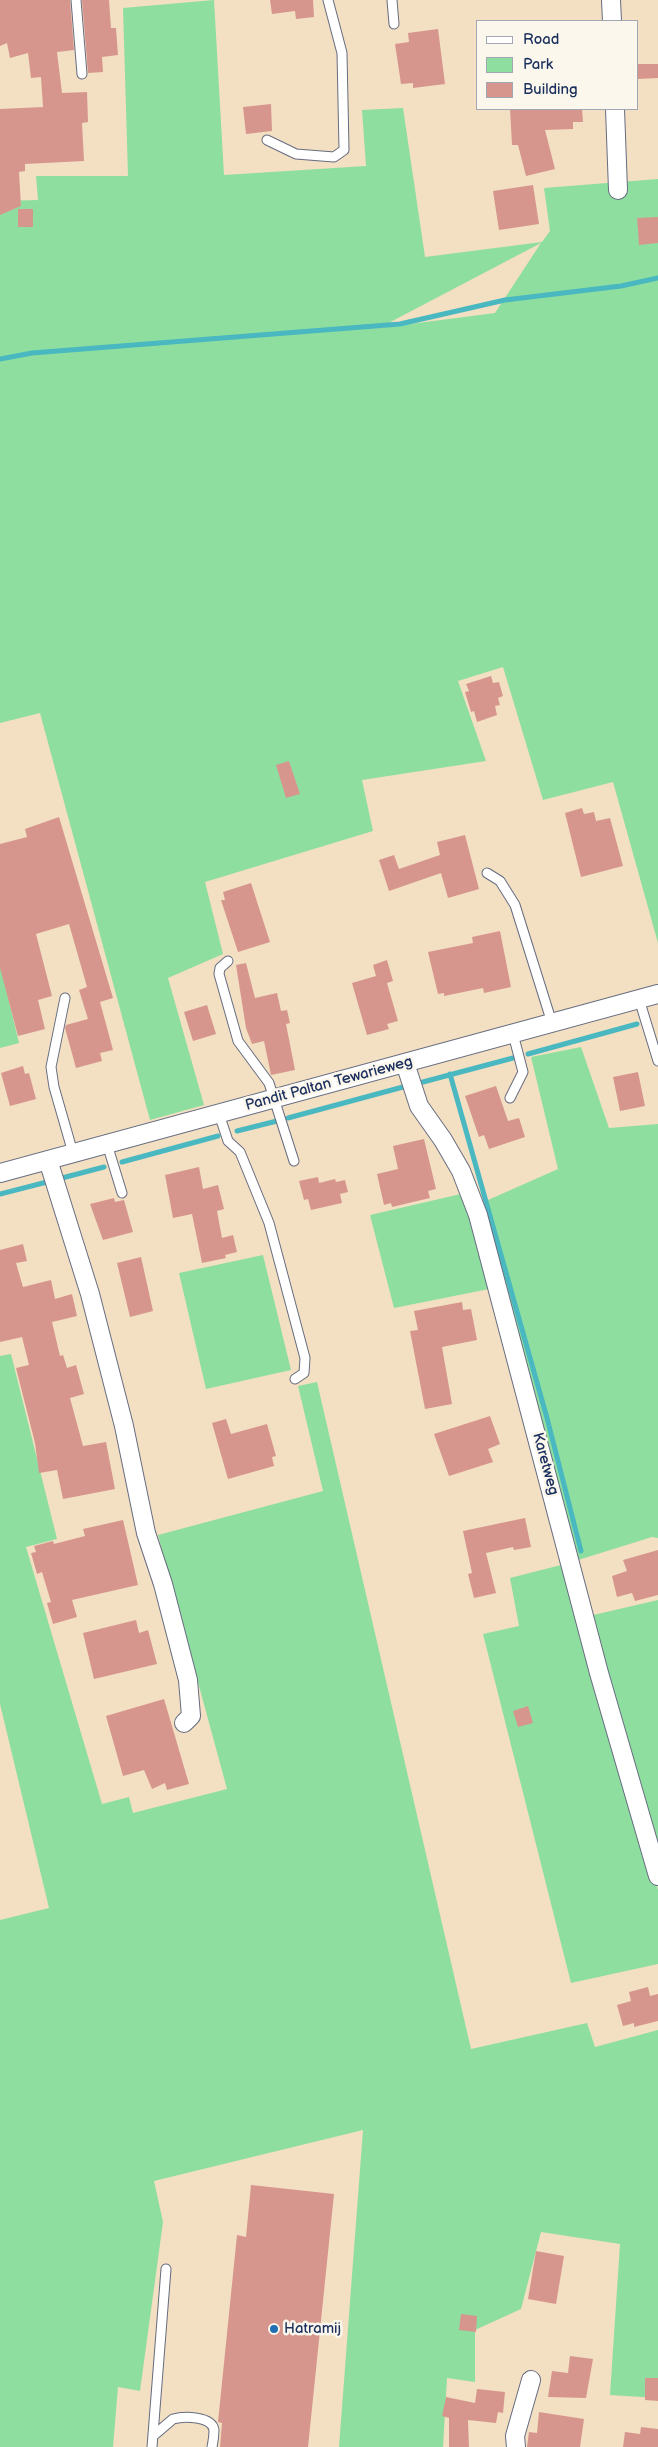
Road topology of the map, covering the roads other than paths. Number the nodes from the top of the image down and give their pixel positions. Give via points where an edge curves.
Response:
1 (76, 0) edge
2 (328, 0) edge
3 (392, 0) edge
4 (611, 0) edge
5 (612, 20) edge
6 (394, 24) dead end
7 (82, 74) dead end
8 (615, 110) edge
9 (267, 140) dead end
10 (618, 190) dead end
11 (487, 873) dead end
12 (228, 961) dead end
13 (658, 994) edge
14 (66, 998) dead end
15 (639, 999) junction
16 (552, 1023) junction
17 (513, 1034) junction
18 (658, 1061) edge
19 (405, 1063) junction
20 (510, 1098) dead end
21 (274, 1099) junction
22 (219, 1114) junction
23 (107, 1144) junction
24 (73, 1153) junction
25 (48, 1160) junction
26 (294, 1162) dead end
27 (0, 1172) edge
28 (122, 1194) dead end
29 (295, 1379) dead end
30 (184, 1723) dead end
31 (658, 1876) edge
32 (166, 2269) dead end
33 (531, 2380) dead end
34 (153, 2436) junction
35 (152, 2447) edge
36 (212, 2447) edge
37 (516, 2447) edge

1 - 7 lane
2 - 9 lane via 342,53 344,150 334,157 296,154
3 - 6 lane
4 - 5 street
8 - 10 street
11 - 16 lane via 500,881 516,905
12 - 21 lane via 220,968 219,974 238,1041 269,1083
13 - 15 street, Pandit Paltan Tewarieweg
14 - 24 lane via 51,1067
15 - 16 street, Pandit Paltan Tewarieweg
15 - 18 lane
16 - 17 street, Pandit Paltan Tewarieweg
17 - 19 street, Pandit Paltan Tewarieweg
17 - 20 lane via 523,1072
19 - 21 street, Pandit Paltan Tewarieweg
19 - 31 street, Karetweg via 419,1106 461,1172 478,1214 599,1673
21 - 22 street, Pandit Paltan Tewarieweg
21 - 26 lane
22 - 23 street, Pandit Paltan Tewarieweg
22 - 29 lane via 228,1141 240,1152 278,1253 305,1358 304,1373
23 - 24 street, Pandit Paltan Tewarieweg
23 - 28 lane
24 - 25 street, Pandit Paltan Tewarieweg
25 - 27 street, Pandit Paltan Tewarieweg
25 - 30 street via 90,1294 124,1426 146,1532 188,1680 191,1716
32 - 34 lane
33 - 37 street via 515,2436
34 - 35 lane
34 - 36 lane via 173,2419 206,2420 214,2430

